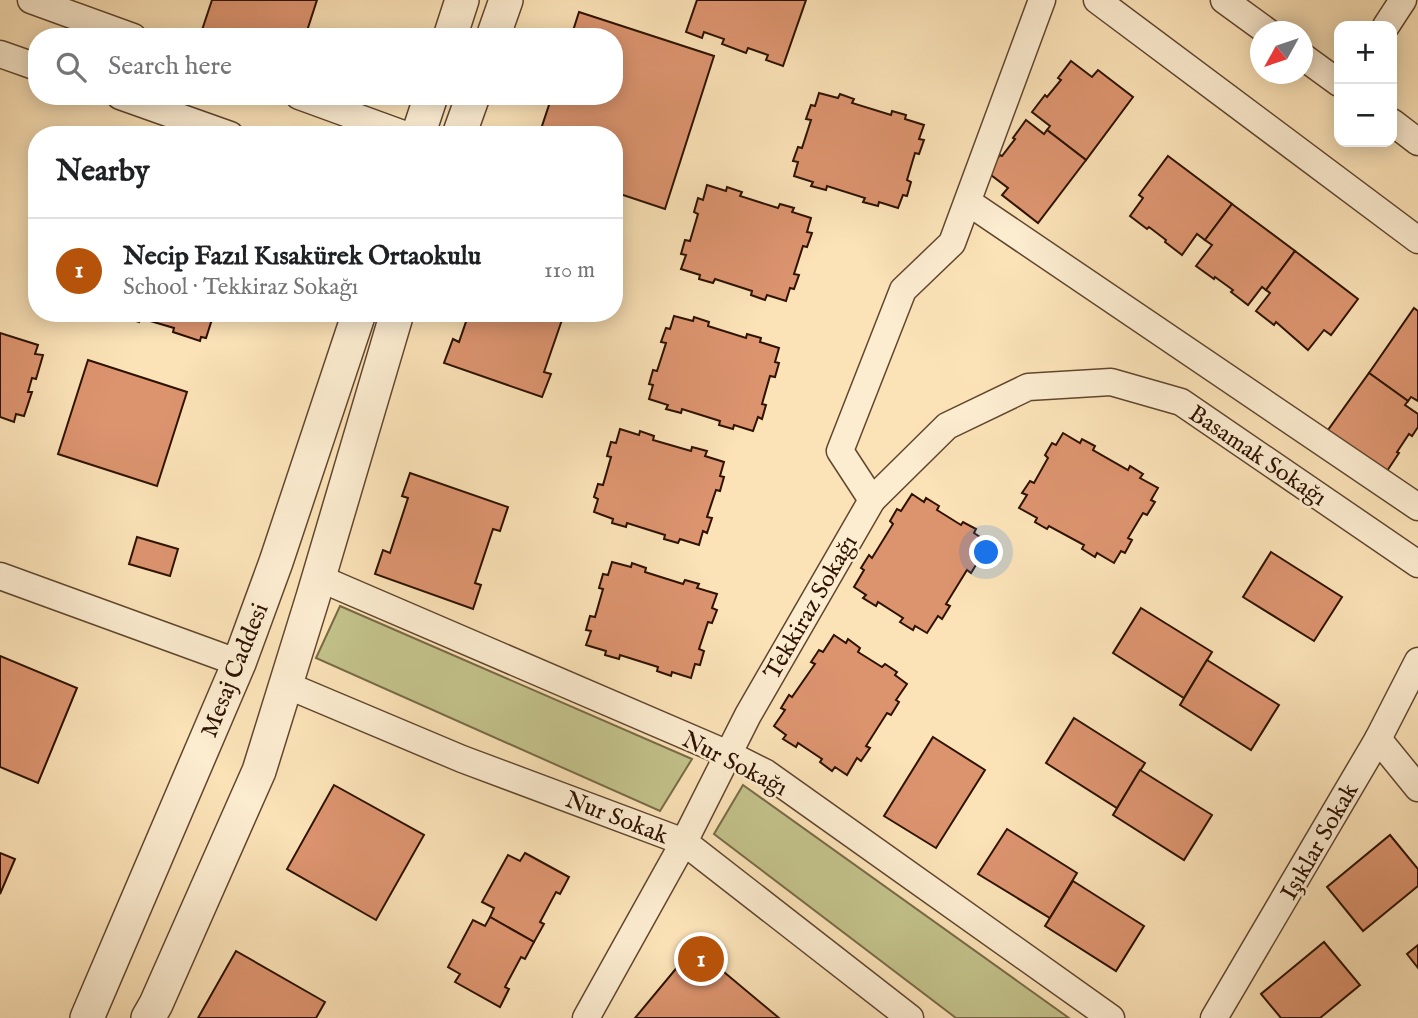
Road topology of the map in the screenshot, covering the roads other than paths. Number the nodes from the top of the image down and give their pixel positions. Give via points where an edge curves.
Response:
1 (30, 0) edge
2 (462, 0) edge
3 (506, 0) edge
4 (1042, 0) edge
5 (1097, 0) edge
6 (1224, 0) edge
7 (1403, 0) edge
8 (1253, 21) edge
9 (1389, 21) edge
10 (108, 28) edge
11 (453, 28) edge
12 (496, 28) edge
13 (0, 54) edge
14 (28, 64) edge
15 (1313, 64) edge
16 (1334, 79) edge
17 (145, 105) edge
18 (324, 105) edge
19 (428, 105) edge
20 (470, 105) edge
21 (205, 126) edge
22 (381, 126) edge
23 (421, 126) edge
24 (462, 126) edge
25 (1397, 126) edge
26 (1418, 142) edge
27 (968, 201) junction
28 (1418, 240) edge
29 (356, 322) edge
30 (394, 322) edge
31 (872, 500) junction
32 (1418, 507) edge
33 (1418, 564) edge
34 (0, 576) edge
35 (319, 578) junction
36 (1418, 661) edge
37 (239, 663) junction
38 (284, 684) junction
39 (1378, 739) junction
40 (728, 754) junction
41 (1418, 788) edge
42 (684, 842) junction
43 (87, 1018) edge
44 (148, 1018) edge
45 (586, 1018) edge
46 (910, 1018) edge
47 (1111, 1018) edge
48 (1214, 1018) edge

1 - 10 street
2 - 11 street
3 - 12 street
4 - 27 street
5 - 28 street
6 - 8 street
7 - 9 street
13 - 14 street
15 - 16 street
17 - 21 street
18 - 22 street
19 - 23 street
20 - 24 street
25 - 26 street
27 - 31 street via 952,243 903,290 839,451
27 - 32 street
29 - 37 street, Mesaj Caddesi
30 - 35 street, Mesaj Caddesi
31 - 33 street, Basamak Sokağı via 947,426 1028,387 1111,382 1181,402
31 - 40 street, Tekkiraz Sokağı
34 - 37 street
35 - 38 street, Mesaj Caddesi
35 - 40 street, Nur Sokağı
36 - 39 street, Işıklar Sokak
37 - 43 street, Mesaj Caddesi
38 - 42 street, Nur Sokak via 462,759
38 - 44 street, Mesaj Caddesi via 258,771
39 - 41 street
39 - 48 street, Işıklar Sokak
40 - 42 street, Tekkiraz Sokağı
40 - 47 street, Nur Sokağı via 766,773
42 - 45 street, Tekkiraz Sokağı
42 - 46 street, Nur Sokak

